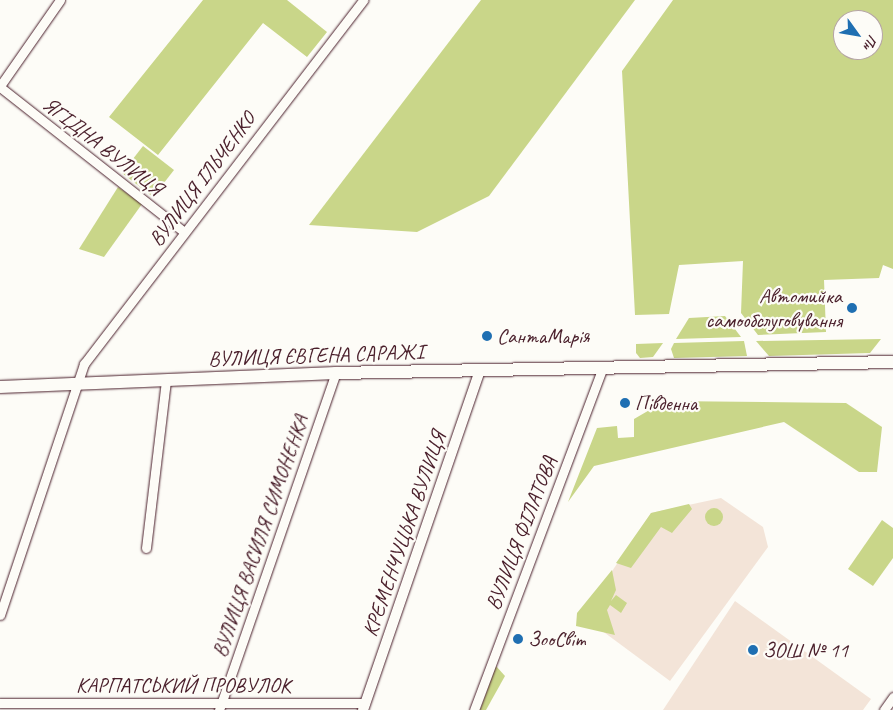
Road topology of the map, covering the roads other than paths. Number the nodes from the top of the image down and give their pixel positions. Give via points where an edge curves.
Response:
1 (60, 0) edge
2 (363, 0) edge
3 (0, 87) edge
4 (184, 232) junction
5 (893, 362) edge
6 (602, 369) junction
7 (480, 370) junction
8 (336, 374) junction
9 (166, 381) junction
10 (77, 385) junction
11 (0, 387) edge
12 (146, 548) dead end
13 (0, 615) edge
14 (893, 697) edge
15 (0, 703) edge
16 (221, 706) edge
17 (364, 707) edge
18 (474, 710) edge
19 (884, 710) edge

1 - 3 street, ЯГІДНА ВУЛИЦЯ
2 - 4 street, ВУЛИЦЯ ІЛЬЧЕНКО
3 - 4 street, ЯГІДНА ВУЛИЦЯ
4 - 10 street, ВУЛИЦЯ ІЛЬЧЕНКО via 84,364
5 - 6 main road, ВУЛИЦЯ ЄВГЕНА САРАЖІ
6 - 7 main road, ВУЛИЦЯ ЄВГЕНА САРАЖІ
6 - 18 street, ВУЛИЦЯ ФІЛАТОВА
7 - 8 main road, ВУЛИЦЯ ЄВГЕНА САРАЖІ
7 - 17 street, КРЕМЕНЧУЦЬКА ВУЛИЦЯ
8 - 9 main road, ВУЛИЦЯ ЄВГЕНА САРАЖІ
8 - 16 street, ВУЛИЦЯ ВАСИЛЯ СИМОНЕНКА
9 - 10 main road, ВУЛИЦЯ ЄВГЕНА САРАЖІ
9 - 12 street
10 - 11 main road, ВУЛИЦЯ ЄВГЕНА САРАЖІ
10 - 13 street, ВУЛИЦЯ ІЛЬЧЕНКО
14 - 19 street
15 - 16 street, КАРПАТСЬКИЙ ПРОВУЛОК
16 - 17 street, КАРПАТСЬКИЙ ПРОВУЛОК

